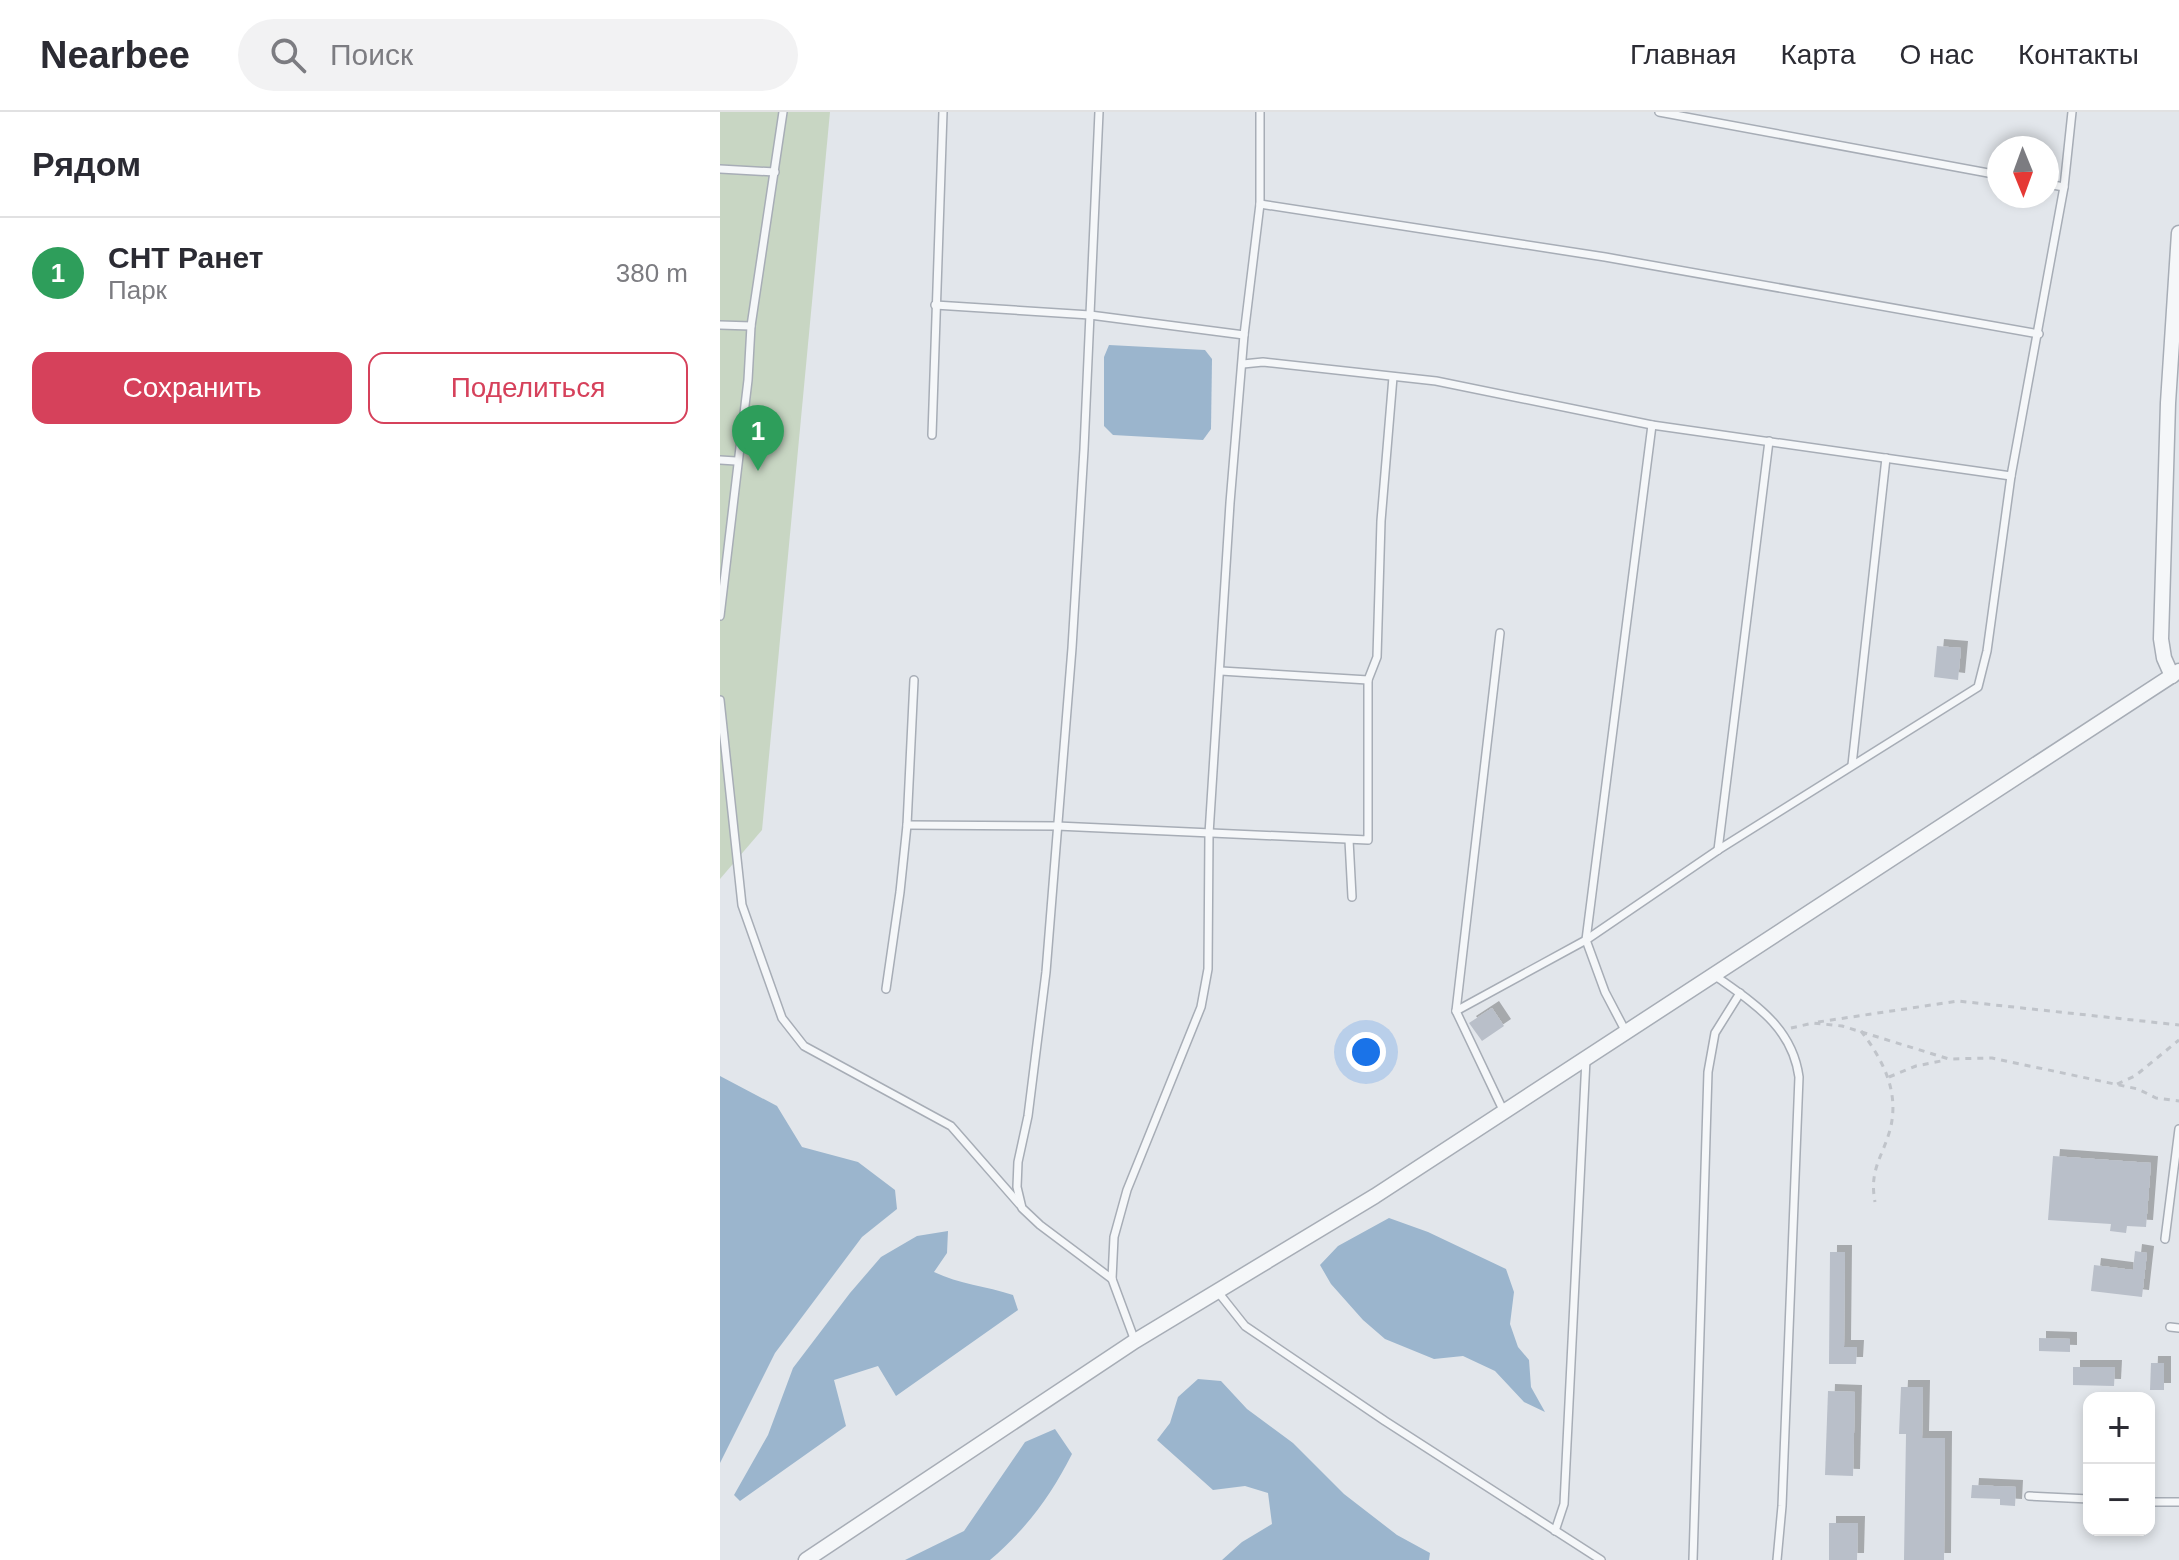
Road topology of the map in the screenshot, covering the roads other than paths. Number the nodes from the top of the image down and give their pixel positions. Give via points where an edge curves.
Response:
1 (783, 112) edge
2 (943, 112) edge
3 (1099, 112) edge
4 (1260, 112) edge
5 (1659, 112) edge
6 (2072, 112) edge
7 (720, 169) edge
8 (775, 172) junction
9 (1987, 173) edge
10 (2059, 186) edge
11 (2064, 187) junction
12 (1260, 204) junction
13 (2179, 233) edge
14 (935, 305) junction
15 (1090, 315) junction
16 (720, 325) edge
17 (751, 326) junction
18 (2039, 334) junction
19 (1244, 335) junction
20 (1243, 364) junction
21 (1393, 377) junction
22 (1652, 425) junction
23 (932, 435) dead end
24 (1769, 441) junction
25 (1886, 458) junction
26 (720, 460) edge
27 (736, 461) junction
28 (2011, 476) junction
29 (721, 594) edge
30 (720, 616) edge
31 (1500, 633) dead end
32 (1221, 671) junction
33 (2175, 673) edge
34 (914, 680) dead end
35 (1368, 680) junction
36 (720, 700) edge
37 (723, 748) edge
38 (1852, 765) junction
39 (907, 825) junction
40 (1057, 826) junction
41 (1209, 834) junction
42 (1349, 840) junction
43 (1718, 850) junction
44 (1352, 897) dead end
45 (1586, 940) junction
46 (1714, 975) junction
47 (886, 989) dead end
48 (1740, 993) junction
49 (1456, 1011) junction
50 (1626, 1032) junction
51 (1587, 1058) junction
52 (1504, 1112) junction
53 (2179, 1129) edge
54 (1022, 1208) junction
55 (2165, 1239) dead end
56 (1112, 1279) junction
57 (1217, 1291) junction
58 (2170, 1327) dead end
59 (2179, 1328) edge
60 (1135, 1341) junction
61 (2029, 1496) dead end
62 (2083, 1499) edge
63 (2155, 1502) edge
64 (2179, 1502) edge
65 (1555, 1531) junction
66 (806, 1560) edge
67 (1601, 1560) edge
68 (1693, 1560) edge
69 (1777, 1560) edge

1 - 8 lane
2 - 14 lane
3 - 15 lane
4 - 12 lane
5 - 9 lane
6 - 11 lane
7 - 8 lane
8 - 17 lane
10 - 11 lane
11 - 18 lane
12 - 18 lane via 1605,257
12 - 19 lane
13 - 33 street via 2161,639 2164,658
14 - 15 lane
14 - 23 lane
15 - 19 lane
15 - 40 lane
16 - 17 lane
17 - 27 lane
18 - 28 lane
19 - 20 lane
20 - 21 lane
20 - 32 lane
21 - 22 lane
21 - 35 lane via 1377,657
22 - 24 lane
22 - 45 lane
24 - 25 lane
24 - 43 lane
25 - 28 lane
25 - 38 lane
26 - 27 lane
27 - 29 lane
28 - 38 lane via 1978,687
29 - 30 lane
31 - 49 lane
32 - 35 lane
32 - 41 lane
33 - 46 street
34 - 39 lane
35 - 42 lane via 1368,840
36 - 37 lane
37 - 54 lane via 742,905 782,1018 804,1046 951,1126
38 - 43 lane
39 - 40 lane
39 - 47 lane
40 - 41 lane
40 - 54 lane via 1046,972 1018,1162
41 - 42 lane
41 - 56 lane via 1208,969 1201,1007 1127,1190 1114,1237
42 - 44 lane
43 - 45 lane
45 - 49 lane
45 - 50 lane
46 - 48 lane
46 - 50 street
48 - 68 lane via 1715,1033 1708,1072
48 - 69 lane via 1781,1031 1796,1057 1799,1077
49 - 52 lane
50 - 51 street
51 - 52 street
51 - 65 lane via 1564,1504
52 - 57 street
53 - 55 lane
54 - 56 lane
56 - 60 lane
57 - 60 street
57 - 65 lane via 1245,1326
58 - 59 lane
60 - 66 street
61 - 62 lane
63 - 64 lane
65 - 67 lane

